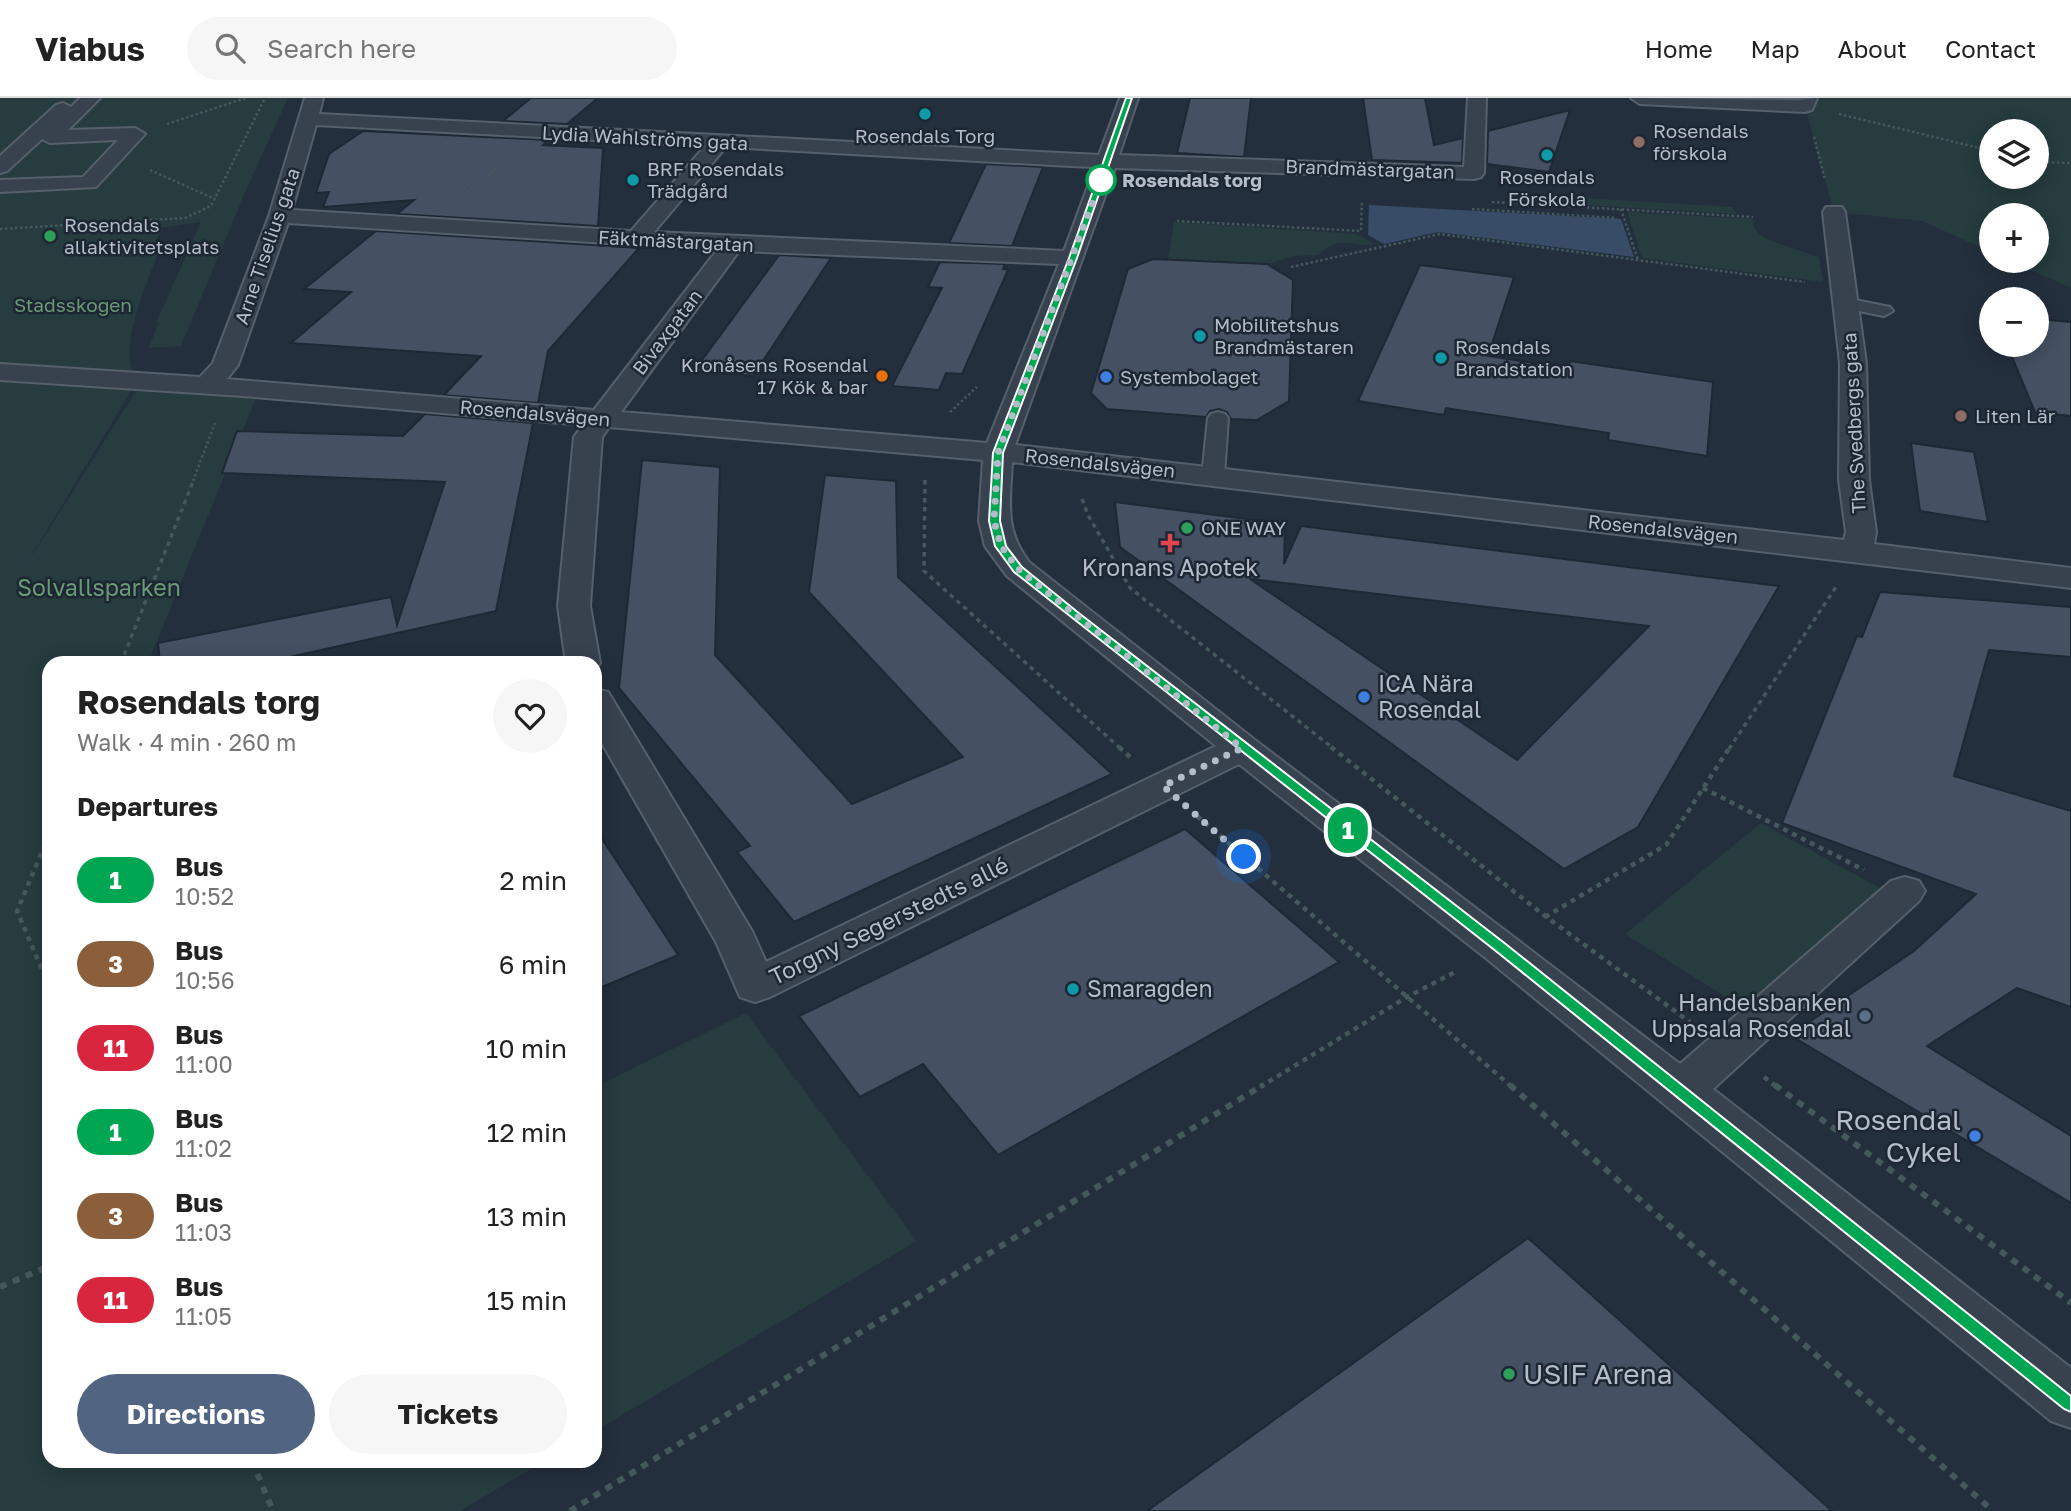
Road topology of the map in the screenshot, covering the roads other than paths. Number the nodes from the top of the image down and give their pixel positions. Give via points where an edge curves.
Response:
1 (75, 98) edge
2 (91, 98) edge
3 (1129, 98) edge
4 (1477, 98) edge
5 (1640, 98) edge
6 (1807, 102) edge
7 (311, 108) edge
8 (719, 143) junction
9 (1108, 161) junction
10 (0, 167) edge
11 (0, 186) edge
12 (1834, 212) road end
13 (280, 216) junction
14 (636, 239) junction
15 (733, 244) junction
16 (1073, 258) junction
17 (1845, 303) junction
18 (1884, 312) dead end
19 (0, 372) edge
20 (206, 386) junction
21 (1218, 418) dead end
22 (601, 419) junction
23 (998, 453) junction
24 (1213, 476) junction
25 (1857, 551) junction
26 (2071, 578) edge
27 (582, 656) edge
28 (602, 712) edge
29 (1242, 748) junction
30 (1905, 891) road end
31 (1680, 1091) junction
32 (2071, 1402) edge

1 - 10 street
2 - 11 street via 50,137 135,134 89,183
3 - 9 street
4 - 9 street, Brandmästargatan via 1474,173
5 - 6 street
7 - 8 street, Lydia Wahlströms gata via 541,132
7 - 13 street, Arne Tiselius gata
8 - 9 street, Lydia Wahlströms gata
8 - 14 street
9 - 16 street
12 - 17 street, The Svedbergs gata
13 - 14 street, Fäktmästargatan
13 - 20 street, Arne Tiselius gata via 225,365
14 - 15 street, Fäktmästargatan
15 - 16 street, Fäktmästargatan
15 - 22 street, Bivaxgatan
16 - 23 street
17 - 18 lane
17 - 25 street, The Svedbergs gata via 1853,363 1854,480 1861,532
19 - 20 street, Rosendalsvägen
20 - 22 street, Rosendalsvägen
21 - 24 lane
22 - 23 street, Rosendalsvägen
22 - 27 street via 588,437 574,606
23 - 24 street, Rosendalsvägen
23 - 29 street via 994,521 1001,546 1018,569
24 - 25 street, Rosendalsvägen
25 - 26 street, Rosendalsvägen
28 - 29 street, Torgny Segerstedts allé via 737,942 755,986
29 - 31 street
30 - 31 street
31 - 32 street

